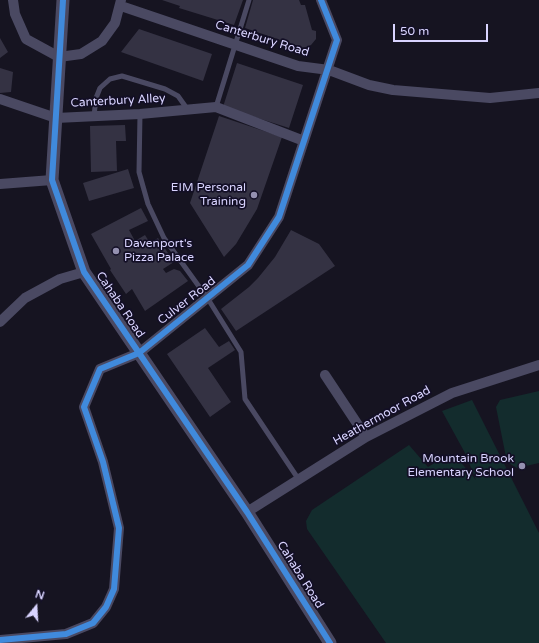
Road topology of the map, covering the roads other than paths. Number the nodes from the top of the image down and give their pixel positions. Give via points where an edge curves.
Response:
1 (12, 0) edge
2 (63, 0) edge
3 (250, 0) edge
4 (321, 0) edge
5 (121, 3) edge
6 (236, 45) junction
7 (59, 57) junction
8 (329, 70) junction
9 (539, 93) edge
10 (0, 99) edge
11 (216, 107) junction
12 (188, 110) junction
13 (140, 114) junction
14 (94, 116) junction
15 (56, 118) junction
16 (304, 141) junction
17 (52, 180) junction
18 (0, 184) edge
19 (84, 272) junction
20 (208, 299) junction
21 (0, 322) edge
22 (139, 353) junction
23 (539, 365) edge
24 (325, 375) dead end
25 (366, 438) junction
26 (299, 480) junction
27 (247, 512) junction
28 (0, 640) edge
29 (330, 643) edge

1 - 7 street via 15,14 26,38
2 - 7 street, Cahaba Road
3 - 6 lane
4 - 8 street, Culver Road via 337,40
5 - 6 street, Canterbury Road
5 - 7 street via 115,23 102,41 81,54
6 - 8 street, Canterbury Road via 298,66
6 - 11 lane
7 - 15 street, Cahaba Road
8 - 9 street, Canterbury Road via 368,86 393,90 490,98
8 - 16 street, Culver Road
10 - 15 street, Canterbury Alley
11 - 12 street, Canterbury Alley
11 - 16 street
12 - 13 street, Canterbury Alley
12 - 14 lane via 178,96 122,76 110,79 100,88
13 - 14 street, Canterbury Alley
13 - 20 lane via 140,172 148,204 164,238
14 - 15 street, Canterbury Alley
15 - 17 street, Cahaba Road
16 - 20 street, Culver Road via 279,217 248,265
17 - 18 street
17 - 19 street, Cahaba Road
19 - 21 street via 60,279 25,298
19 - 22 street, Cahaba Road
20 - 22 street, Culver Road
20 - 26 lane via 241,352 245,399
22 - 27 street, Cahaba Road
22 - 28 street, Culver Road via 100,369 84,407 103,462 119,528 114,589 106,607 93,623 66,634
23 - 25 street, Heathermoor Road via 452,393
24 - 25 street
25 - 26 street, Heathermoor Road
26 - 27 street, Heathermoor Road
27 - 29 street, Cahaba Road

